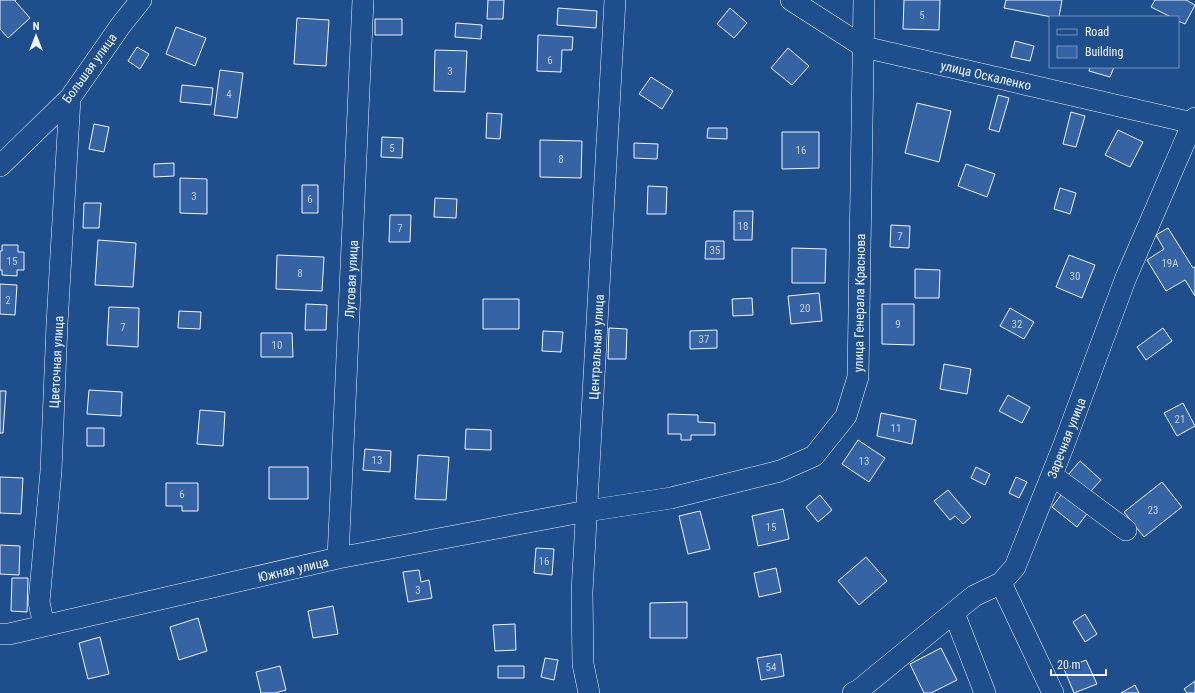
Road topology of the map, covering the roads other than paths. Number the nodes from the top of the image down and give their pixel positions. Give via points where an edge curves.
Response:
1 (141, 0) edge
2 (364, 0) edge
3 (614, 0) edge
4 (790, 0) edge
5 (864, 0) edge
6 (864, 47) junction
7 (70, 98) junction
8 (1194, 121) edge
9 (0, 166) edge
10 (1052, 475) junction
11 (587, 511) junction
12 (1126, 530) dead end
13 (338, 558) junction
14 (1000, 583) junction
15 (954, 613) junction
16 (44, 626) junction
17 (0, 634) edge
18 (589, 693) edge
19 (853, 693) edge
20 (985, 693) edge
21 (1053, 693) edge

1 - 7 street, Большая улица
2 - 13 street, Луговая улица
3 - 11 street, Центральная улица
4 - 6 street, улица Оскаленко
5 - 6 street, улица Генерала Краснова
6 - 8 street, улица Оскаленко
6 - 11 street, улица Генерала Краснова via 858,377 846,416 814,456 780,471 671,498
7 - 9 street, Большая улица
7 - 16 street, Цветочная улица via 51,471 39,602
8 - 10 street, Заречная улица via 1125,280
10 - 12 street
10 - 14 street, Заречная улица via 1015,567
11 - 13 street, Южная улица
11 - 18 street, Центральная улица via 582,592 583,664
13 - 16 street, Южная улица
14 - 15 street, Заречная улица via 974,596
14 - 21 street
15 - 19 street, Заречная улица
15 - 20 street
16 - 17 street, Южная улица

